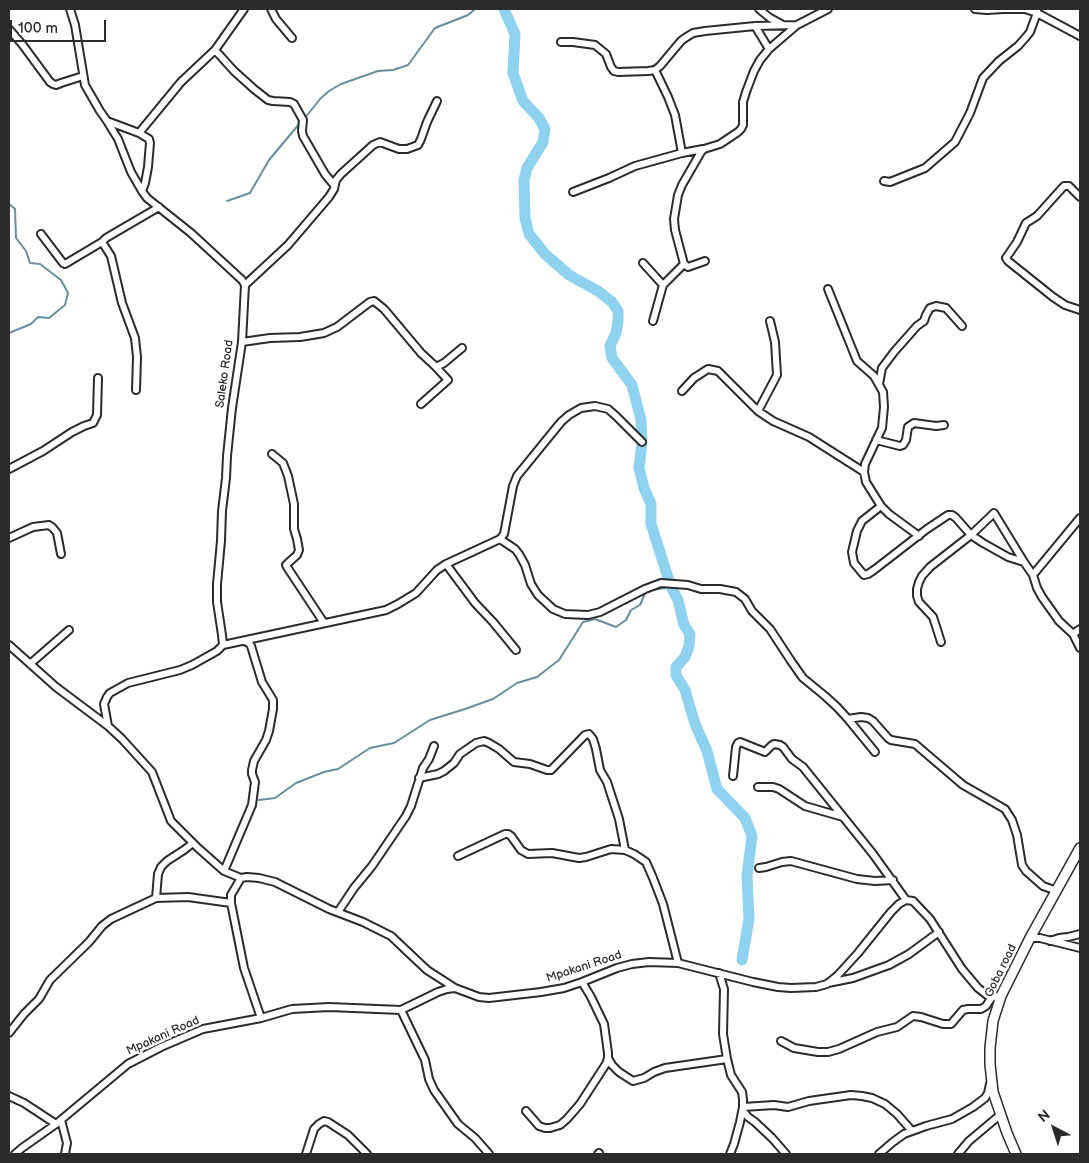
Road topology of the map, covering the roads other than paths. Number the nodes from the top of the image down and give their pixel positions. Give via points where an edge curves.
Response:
1 (70, 9) edge
2 (244, 9) edge
3 (760, 9) edge
4 (828, 9) edge
5 (974, 9) edge
6 (273, 11) edge
7 (1037, 11) edge
8 (782, 25) junction
9 (797, 25) junction
10 (755, 26) junction
11 (9, 29) edge
12 (1080, 36) edge
13 (292, 38) dead end
14 (561, 42) dead end
15 (769, 49) junction
16 (215, 50) junction
17 (655, 70) junction
18 (83, 76) junction
19 (436, 102) dead end
20 (107, 121) junction
21 (139, 133) junction
22 (704, 149) junction
23 (682, 153) junction
24 (884, 181) dead end
25 (334, 186) junction
26 (142, 191) junction
27 (573, 192) dead end
28 (1080, 197) edge
29 (159, 207) junction
30 (40, 234) dead end
31 (102, 242) junction
32 (705, 261) dead end
33 (643, 263) dead end
34 (684, 264) junction
35 (245, 285) junction
36 (663, 285) junction
37 (828, 289) dead end
38 (1080, 310) edge
39 (653, 321) dead end
40 (770, 321) dead end
41 (962, 326) dead end
42 (242, 342) junction
43 (462, 348) dead end
44 (435, 366) junction
45 (98, 378) dead end
46 (879, 384) junction
47 (136, 390) dead end
48 (682, 392) dead end
49 (421, 404) dead end
50 (758, 411) junction
51 (944, 425) dead end
52 (876, 440) junction
53 (642, 442) dead end
54 (272, 454) dead end
55 (9, 469) edge
56 (864, 472) junction
57 (881, 506) junction
58 (1080, 518) edge
59 (971, 535) junction
60 (919, 536) junction
61 (9, 538) edge
62 (500, 539) junction
63 (61, 554) dead end
64 (1024, 562) junction
65 (446, 564) junction
66 (1033, 575) junction
67 (324, 624) junction
68 (1080, 629) edge
69 (69, 630) dead end
70 (1073, 634) junction
71 (244, 640) junction
72 (941, 642) dead end
73 (9, 645) edge
74 (222, 646) junction
75 (1080, 648) edge
76 (516, 650) dead end
77 (30, 664) junction
78 (848, 719) junction
79 (108, 726) junction
80 (434, 746) dead end
81 (875, 752) dead end
82 (734, 776) dead end
83 (419, 778) junction
84 (758, 787) dead end
85 (843, 817) junction
86 (193, 843) junction
87 (1080, 848) edge
88 (624, 850) junction
89 (458, 856) dead end
90 (759, 868) dead end
91 (224, 871) junction
92 (241, 878) junction
93 (893, 880) junction
94 (1057, 890) junction
95 (156, 898) junction
96 (906, 900) junction
97 (231, 903) junction
98 (338, 912) junction
99 (939, 932) junction
100 (1080, 934) edge
101 (1030, 938) junction
102 (1049, 941) junction
103 (1080, 948) edge
104 (678, 963) junction
105 (719, 972) junction
106 (582, 982) junction
107 (827, 984) junction
108 (455, 988) junction
109 (996, 996) junction
110 (401, 1010) junction
111 (260, 1018) junction
112 (9, 1033) edge
113 (781, 1041) dead end
114 (608, 1058) junction
115 (727, 1059) junction
116 (991, 1079) junction
117 (9, 1096) edge
118 (743, 1109) junction
119 (526, 1111) dead end
120 (1000, 1115) junction
121 (58, 1122) junction
122 (912, 1131) junction
123 (15, 1154) edge
124 (65, 1154) edge
125 (306, 1154) edge
126 (367, 1154) edge
127 (489, 1154) edge
128 (730, 1154) edge
129 (786, 1154) edge
130 (880, 1154) edge
131 (958, 1154) edge
132 (1016, 1154) edge

1 - 18 street via 76,25
2 - 16 street
3 - 8 street
4 - 9 street
5 - 7 street
6 - 13 street
7 - 12 street
7 - 24 street via 1030,32 983,78 955,142 925,168 890,182
8 - 9 street
8 - 10 street
9 - 15 street
10 - 15 street
10 - 17 street via 693,33
11 - 18 street via 53,84
14 - 17 street via 595,45 606,54 614,71
15 - 22 street via 754,71 746,92 741,129 720,144
16 - 21 street via 181,82
16 - 25 street via 268,100 294,104 302,120 303,136
17 - 23 street via 675,115
18 - 20 street via 90,95
19 - 25 street via 418,145 407,150 380,142 373,144 341,174
20 - 21 street
20 - 26 street
21 - 26 street via 150,143
22 - 23 street
22 - 34 street via 682,185 676,206 675,230
23 - 27 street via 635,166
25 - 35 street via 329,197 288,245
26 - 29 street
28 - 38 street via 1069,186 1063,187 1040,213 1026,223 1006,258 1052,297
29 - 31 street
29 - 35 street
30 - 31 street via 65,264
31 - 47 street via 111,256 122,303 135,338
32 - 34 street via 688,267
33 - 36 street
34 - 36 street
35 - 42 street, Saleko Road
36 - 39 street
37 - 46 street via 857,361
40 - 50 street via 777,375
41 - 46 street via 946,308 930,308 924,321 882,368
42 - 44 street via 324,333 374,301
42 - 74 street, Saleko Road via 227,456 217,584
43 - 44 street
44 - 49 street via 448,380
45 - 55 street via 97,415 93,423
46 - 52 street via 884,407 882,428
48 - 50 street via 694,378 708,370 718,371
50 - 56 street via 809,437
51 - 52 street via 914,423 908,427 904,445 900,446
52 - 56 street
53 - 62 street via 608,409 600,406 581,408 569,415 517,476 504,534
54 - 67 street via 283,463 294,504 294,529 299,550 286,565
56 - 57 street via 866,482
57 - 60 street
57 - 60 street via 862,521 857,531 852,552 854,563 864,574
58 - 66 street
59 - 60 street via 956,518 948,515
59 - 64 street via 1003,555
59 - 64 street via 994,514
59 - 72 street via 930,567 917,589 920,602 934,617
61 - 63 street via 33,527 49,525 57,533
62 - 65 street
62 - 78 street via 519,554 538,595 564,614 576,616 600,612 661,583 728,589 740,594 770,629 803,678
64 - 66 street
65 - 67 street via 416,593 398,604 379,612
65 - 76 street via 475,604
66 - 70 street via 1042,597
67 - 71 street
68 - 70 street
69 - 77 street
70 - 75 street
71 - 74 street
71 - 91 street via 251,646 262,682 273,700 266,740 252,770 255,782 252,805
73 - 77 street
74 - 79 street via 192,666 128,682 110,693 104,704
77 - 79 street
78 - 81 street
78 - 94 street via 868,718 891,740 915,744 963,785 1005,809 1017,835 1022,865 1044,886
79 - 86 street via 152,772 169,817
80 - 83 street
82 - 85 street via 738,743 765,752 774,744 780,745
83 - 88 street via 444,771 460,754 484,741 514,762 551,770 589,734 619,819
83 - 98 street via 406,816
84 - 85 street via 779,789 805,806
85 - 93 street
86 - 91 street
86 - 95 street via 161,867
87 - 94 street, Goba road
88 - 89 street via 579,858 552,853 528,854 505,834
88 - 104 street via 641,858 650,870 663,904
90 - 93 street via 791,861 857,879
91 - 92 street
92 - 97 street
92 - 98 street via 275,882
93 - 96 street
94 - 101 street, Goba road
95 - 97 street via 188,897
95 - 112 street via 102,926 50,980
96 - 99 street via 913,901 924,911
96 - 107 street via 891,912 858,953
97 - 111 street via 244,968
98 - 108 street via 391,936 427,970
99 - 107 street, Mpakani Road via 889,965
99 - 109 street via 970,980 987,995
100 - 102 street
101 - 102 street
101 - 109 street, Goba road
102 - 103 street
104 - 105 street, Mpakani Road
104 - 106 street, Mpakani Road via 632,964
105 - 107 street, Mpakani Road via 791,988
105 - 115 street via 724,990 723,1034
106 - 108 street, Mpakani Road via 564,988 490,998
106 - 114 street via 604,1024
108 - 110 street, Mpakani Road via 438,992
109 - 113 street via 981,1009 963,1010 951,1024 913,1016 897,1027 828,1052 794,1048
109 - 116 street, Goba road via 990,1048
110 - 111 street, Mpakani Road via 292,1009
110 - 127 street via 425,1060 434,1090 458,1124
111 - 121 street, Mpakani Road via 203,1029 144,1055 128,1064
114 - 115 street via 619,1072 633,1081 665,1068
114 - 119 street via 568,1119 545,1128 539,1126
115 - 118 street via 731,1075 742,1092
116 - 120 street, Goba road
116 - 122 street via 985,1098 973,1107 952,1119
117 - 121 street
118 - 122 street via 862,1096 890,1108
118 - 128 street
118 - 129 street
120 - 131 street
120 - 132 street, Goba road
121 - 123 street, Mpakani Road
121 - 124 street via 67,1143
122 - 130 street
125 - 126 street via 314,1129 324,1121 348,1135

